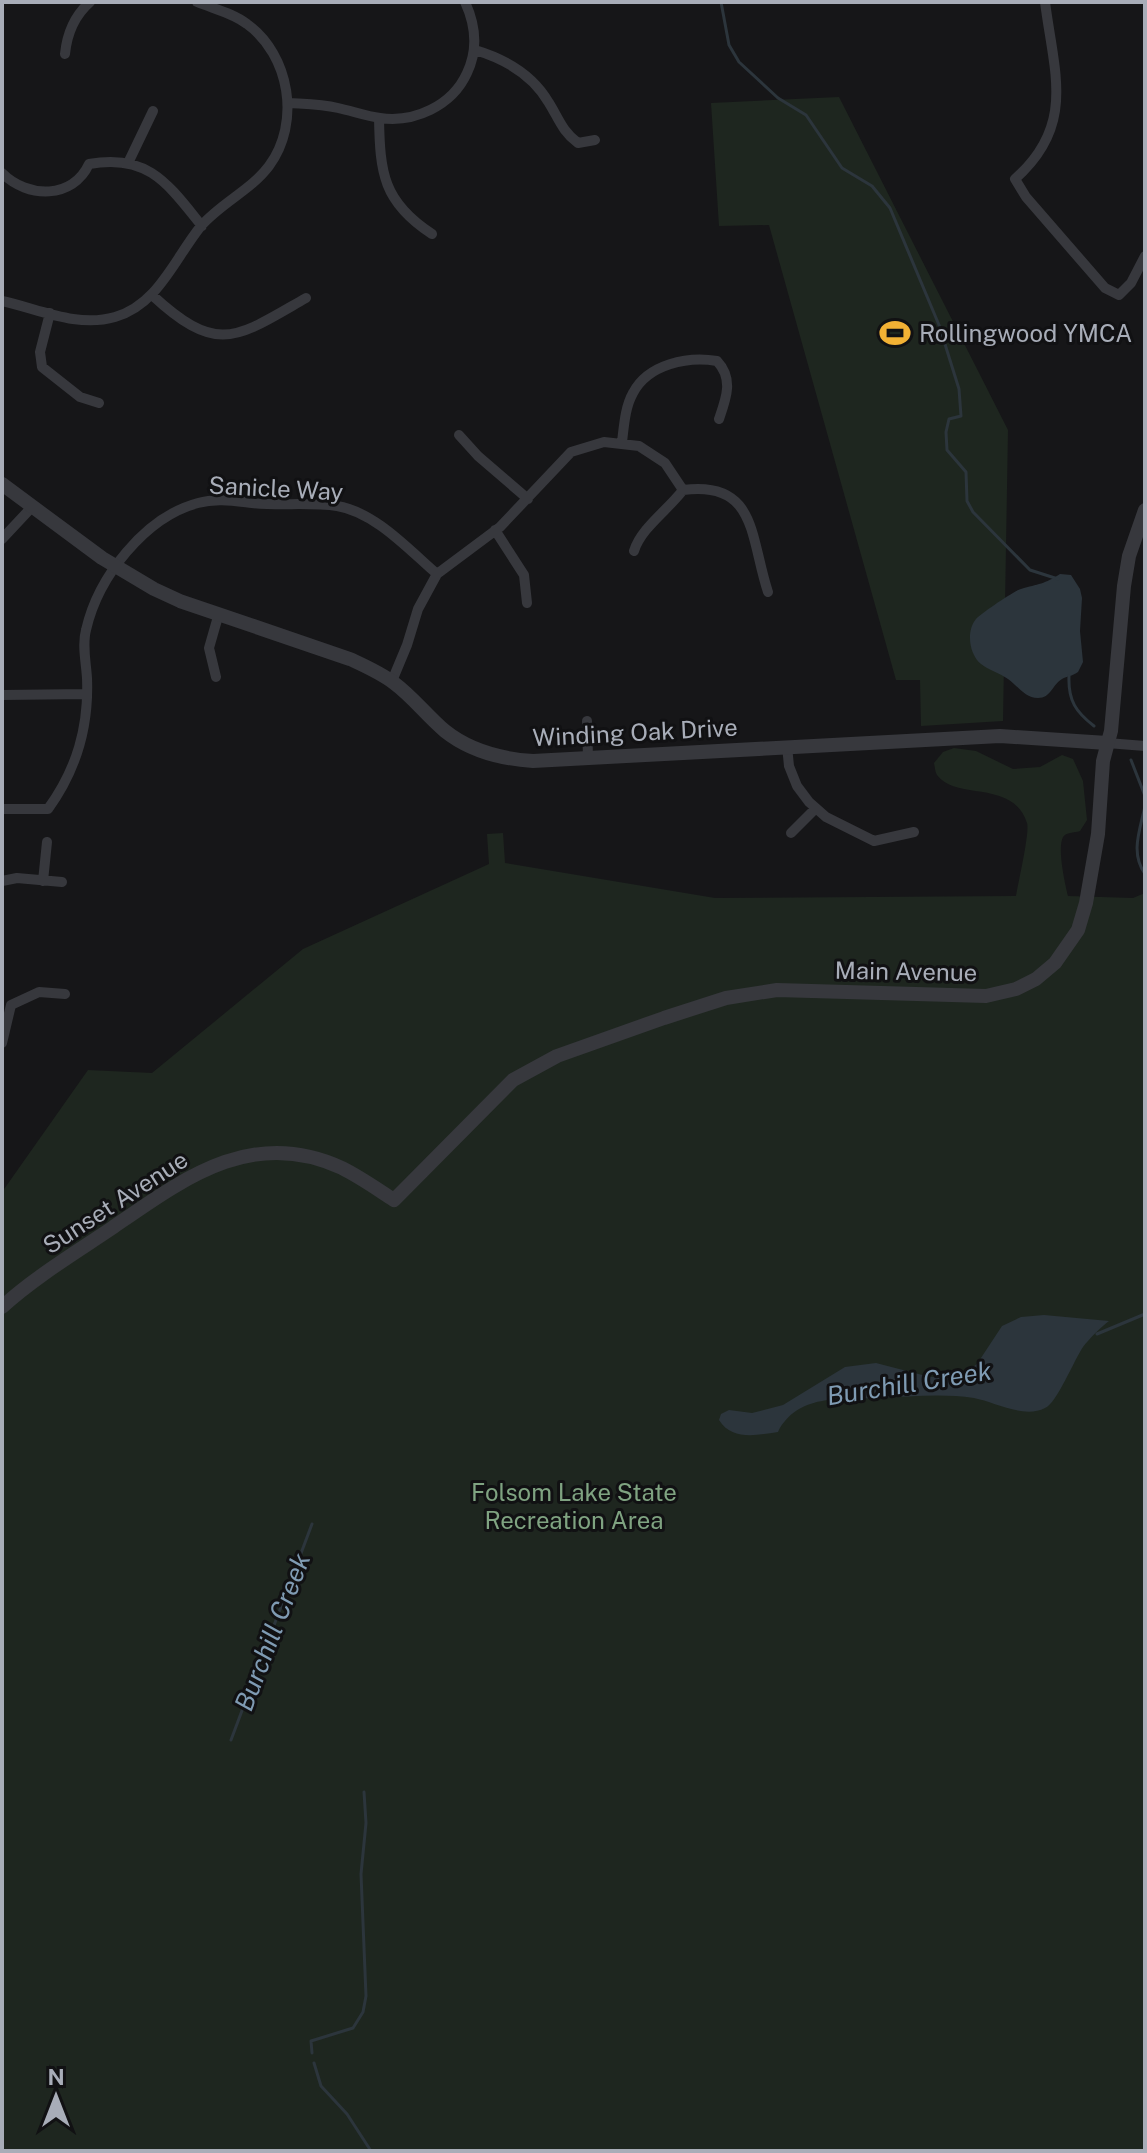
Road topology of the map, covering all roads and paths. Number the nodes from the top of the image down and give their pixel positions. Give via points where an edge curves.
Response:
1 (90, 2) edge
2 (465, 2) edge
3 (1045, 2) edge
4 (202, 3) edge
5 (475, 50) junction
6 (65, 54) dead end
7 (289, 103) junction
8 (153, 111) dead end
9 (379, 118) junction
10 (595, 140) dead end
11 (129, 161) junction
12 (2, 173) edge
13 (202, 226) junction
14 (432, 234) dead end
15 (1145, 256) edge
16 (152, 295) junction
17 (306, 298) dead end
18 (2, 301) edge
19 (50, 313) junction
20 (99, 403) dead end
21 (719, 419) dead end
22 (459, 435) dead end
23 (622, 442) junction
24 (2, 484) edge
25 (683, 490) junction
26 (528, 499) junction
27 (31, 508) junction
28 (1145, 510) edge
29 (495, 530) junction
30 (2, 539) edge
31 (634, 551) dead end
32 (117, 567) junction
33 (437, 574) junction
34 (768, 592) dead end
35 (527, 603) dead end
36 (219, 613) junction
37 (216, 677) dead end
38 (392, 681) junction
39 (87, 694) junction
40 (2, 695) edge
41 (587, 721) dead end
42 (1107, 743) junction
43 (787, 746) junction
44 (1145, 746) edge
45 (588, 758) junction
46 (2, 809) edge
47 (815, 809) junction
48 (914, 832) dead end
49 (791, 833) dead end
50 (47, 842) dead end
51 (2, 881) edge
52 (43, 881) junction
53 (62, 882) dead end
54 (65, 994) dead end
55 (7, 1004) edge
56 (2, 1043) edge
57 (394, 1200) joint
58 (2, 1307) edge

1 - 6 street via 78,13
2 - 5 street
3 - 15 street via 1055,120 1040,153 1015,179 1105,288 1119,295
4 - 7 street via 233,15 258,33 274,55
5 - 9 street via 462,82 443,103 412,117
5 - 10 street via 529,77 550,103 564,133 578,143
7 - 9 street
7 - 13 street via 269,166
8 - 11 street
9 - 14 street via 386,180 409,219
11 - 12 street via 89,164 76,183 49,192 19,185
11 - 13 street via 162,179
13 - 16 street
16 - 17 street via 187,324 223,336 248,331
16 - 19 street via 107,319 84,321
18 - 19 street
19 - 20 street via 40,352 42,367 80,397
21 - 23 street via 728,391 724,367 717,361 691,360 663,366 644,377 632,394
22 - 26 street
23 - 25 street via 661,459
23 - 26 street via 571,452
24 - 27 street, Winding Oak Drive
25 - 31 street via 637,540
25 - 34 street via 727,492 742,505
26 - 29 street
27 - 30 street
27 - 32 street, Winding Oak Drive
28 - 42 street, Main Avenue via 1124,586
29 - 33 street
29 - 35 street via 524,575
32 - 33 street, Sanicle Way via 166,515 225,500 340,507 376,524
32 - 36 street, Winding Oak Drive via 180,601
32 - 39 street, Sanicle Way via 85,632
33 - 38 street
36 - 37 street via 209,648
36 - 38 street, Winding Oak Drive via 350,659
38 - 45 street, Winding Oak Drive via 445,731 476,749 516,760
39 - 40 street
39 - 46 street, Sanicle Way via 80,749 60,793 48,809
41 - 45 street
42 - 43 street, Winding Oak Drive via 1000,736
42 - 44 street
42 - 57 street, Main Avenue via 1098,834 1078,930 1065,952 1036,979 986,996 777,990 726,998 664,1018 557,1056 513,1080
43 - 45 street, Winding Oak Drive
43 - 47 street via 794,780
47 - 48 street via 874,841
47 - 49 street
50 - 52 street
51 - 52 street
52 - 53 street
54 - 55 street via 39,992
55 - 56 street
57 - 58 street, Sunset Avenue via 344,1169 313,1158 266,1152 214,1164 179,1181

